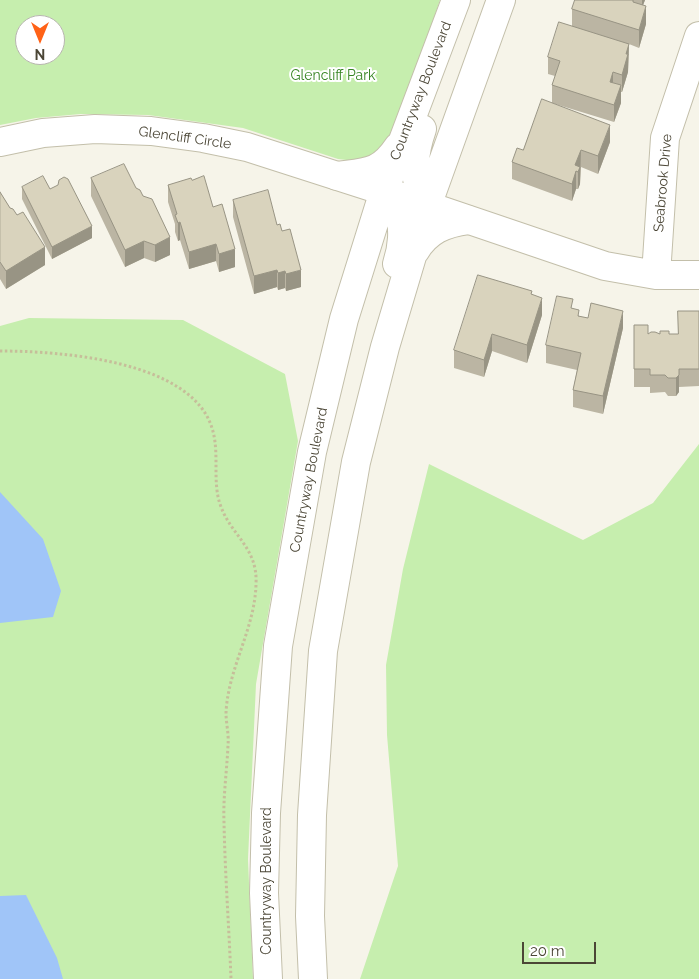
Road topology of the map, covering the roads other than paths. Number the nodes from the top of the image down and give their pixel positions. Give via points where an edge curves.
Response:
1 (456, 0) edge
2 (468, 0) edge
3 (501, 0) edge
4 (699, 36) edge
5 (403, 140) junction
6 (0, 142) edge
7 (444, 159) junction
8 (337, 176) junction
9 (422, 195) junction
10 (391, 202) junction
11 (468, 220) junction
12 (368, 241) junction
13 (412, 254) junction
14 (656, 275) junction
15 (699, 275) edge
16 (356, 462) junction
17 (268, 979) edge
18 (313, 979) edge

1 - 5 street, Countryway Boulevard
2 - 9 street via 441,68 416,147 414,158
3 - 7 street
4 - 14 street, Seabrook Drive via 665,138
5 - 8 street via 378,169
5 - 10 street, Countryway Boulevard
6 - 8 street, Glencliff Circle via 43,133 95,129 151,130 247,147
7 - 9 street
7 - 11 street, Glencliff Circle via 444,194 453,210
8 - 10 street, Glencliff Circle
8 - 12 street, Glencliff Circle via 352,185 363,198 370,219
9 - 10 street, Glencliff Circle
9 - 11 street, Glencliff Circle
9 - 13 street
10 - 12 street, Countryway Boulevard
10 - 16 street via 402,237 400,254 367,363 354,434
11 - 13 street via 449,223 430,233
11 - 14 street, Glencliff Circle via 604,266
12 - 17 street, Countryway Boulevard via 344,319 312,452 278,646 266,813 264,894
13 - 16 street
14 - 15 street, Glencliff Circle
16 - 18 street via 323,651 312,815 310,916

